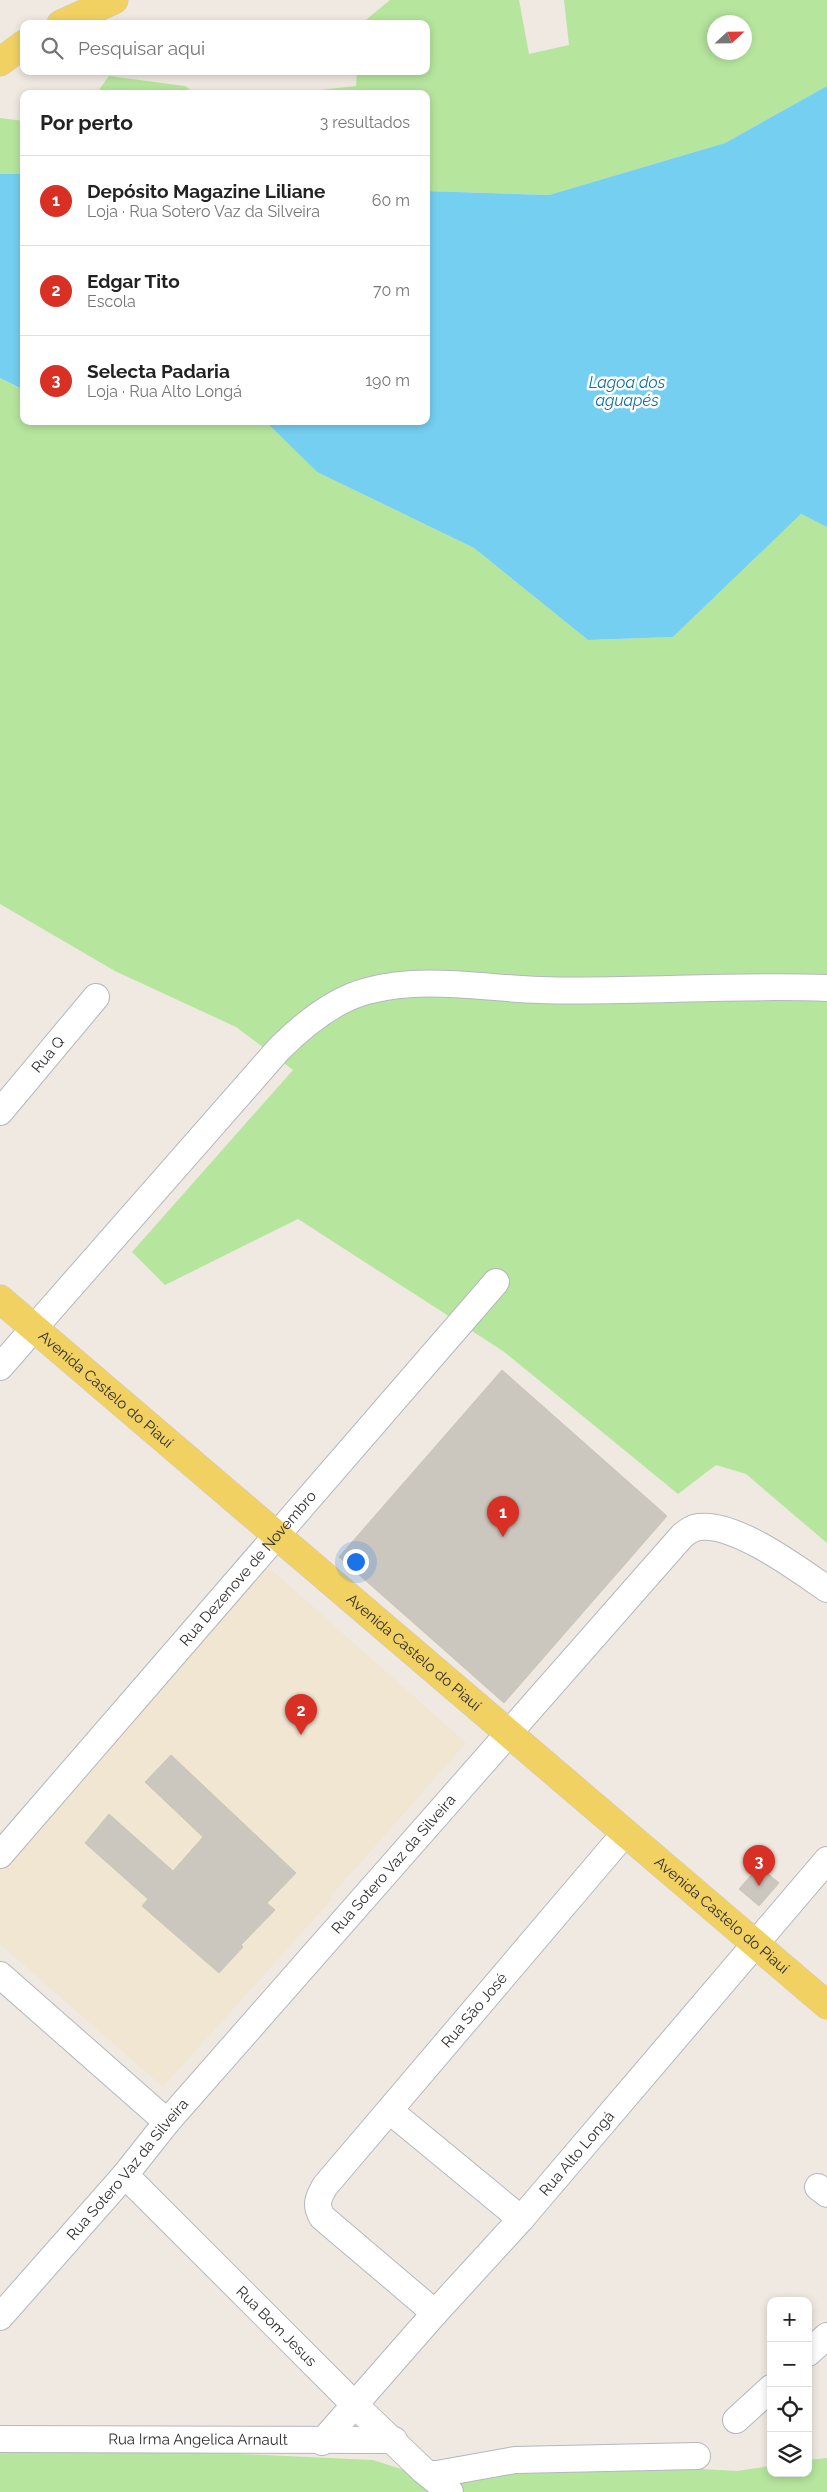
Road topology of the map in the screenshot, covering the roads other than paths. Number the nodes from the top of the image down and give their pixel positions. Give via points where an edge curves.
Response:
1 (114, 0) edge
2 (70, 20) edge
3 (827, 988) edge
4 (96, 997) dead end
5 (0, 1112) edge
6 (496, 1282) dead end
7 (0, 1299) edge
8 (35, 1328) junction
9 (0, 1367) edge
10 (277, 1537) junction
11 (827, 1589) edge
12 (510, 1733) junction
13 (625, 1833) junction
14 (0, 1855) edge
15 (827, 1860) edge
16 (754, 1943) junction
17 (0, 1975) edge
18 (827, 2005) edge
19 (390, 2111) junction
20 (166, 2122) junction
21 (125, 2174) junction
22 (521, 2219) junction
23 (434, 2312) junction
24 (0, 2317) edge
25 (827, 2336) edge
26 (812, 2349) edge
27 (767, 2392) edge
28 (355, 2405) junction
29 (736, 2420) dead end
30 (0, 2439) edge
31 (394, 2440) junction
32 (322, 2442) junction
33 (697, 2456) dead end
34 (430, 2474) junction
35 (450, 2492) edge

1 - 2 main road
3 - 8 street via 540,990 420,983 364,992 315,1018 280,1049
4 - 5 street, Rua Q
6 - 10 street, Rua Dezenove de Novembro
7 - 8 main road, Avenida Castelo do Piauí
8 - 9 street
8 - 10 main road, Avenida Castelo do Piauí
10 - 12 main road, Avenida Castelo do Piauí
10 - 14 street, Rua Dezenove de Novembro
11 - 12 street, Rua Sotero Vaz da Silveira via 754,1542 727,1531 706,1527 692,1529 682,1536
12 - 13 main road, Avenida Castelo do Piauí
12 - 20 street, Rua Sotero Vaz da Silveira
13 - 16 main road, Avenida Castelo do Piauí
13 - 19 street, Rua São José
15 - 16 street, Rua Alto Longá
16 - 18 main road, Avenida Castelo do Piauí
16 - 22 street, Rua Alto Longá
17 - 20 street
19 - 22 street
19 - 23 street, Rua São José via 325,2186 317,2203 322,2217
20 - 21 street, Rua Sotero Vaz da Silveira
21 - 24 street, Rua Sotero Vaz da Silveira
21 - 28 street, Rua Bom Jesus
22 - 23 street, Rua Alto Longá
23 - 28 street, Rua Alto Longá
25 - 26 street
27 - 29 street
28 - 31 street, Rua Bom Jesus
28 - 32 street, Rua Alto Longá
30 - 32 street, Rua Irma Angelica Arnault
31 - 32 street, Rua Irma Angelica Arnault
31 - 34 street, Rua Bom Jesus
33 - 34 street via 515,2460
34 - 35 street, Rua Bom Jesus

